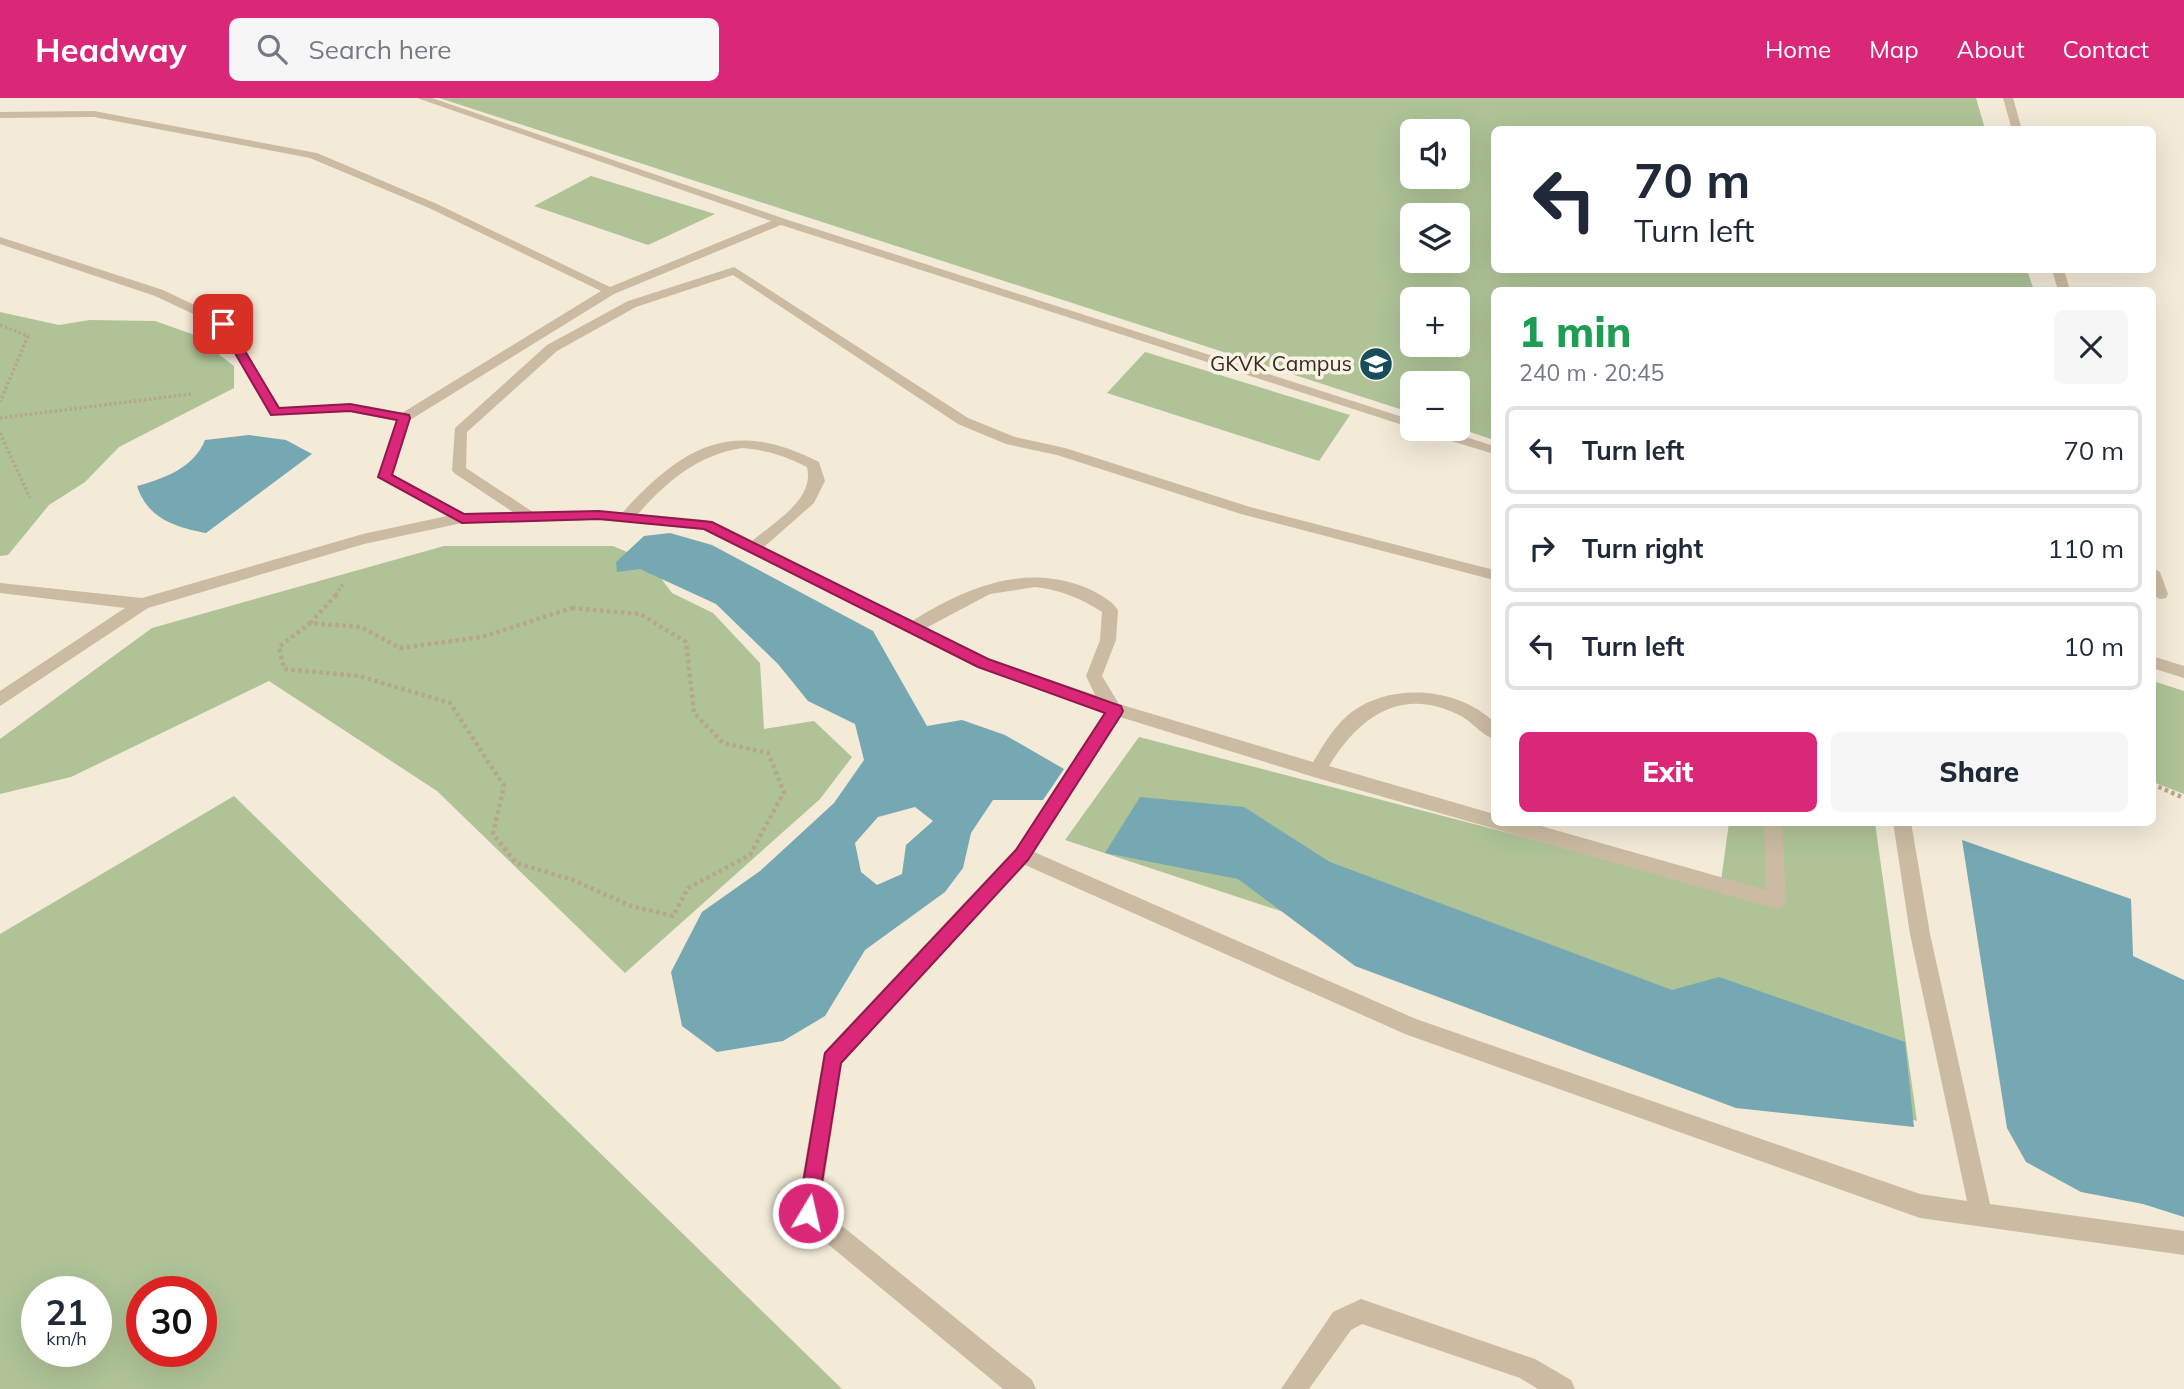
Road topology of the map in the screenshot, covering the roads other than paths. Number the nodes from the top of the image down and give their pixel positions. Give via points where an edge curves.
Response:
1 (422, 98) edge
2 (2008, 98) edge
3 (0, 116) edge
4 (2016, 126) edge
5 (781, 220) junction
6 (0, 240) edge
7 (610, 291) junction
8 (559, 321) junction
9 (584, 331) junction
10 (404, 418) junction
11 (1400, 420) edge
12 (1465, 441) edge
13 (1491, 449) edge
14 (529, 516) junction
15 (627, 517) junction
16 (462, 518) junction
17 (753, 548) junction
18 (1491, 574) edge
19 (2156, 583) edge
20 (0, 588) edge
21 (2160, 594) dead end
22 (142, 604) junction
23 (914, 628) junction
24 (2156, 663) edge
25 (2184, 672) edge
26 (0, 700) edge
27 (1115, 711) junction
28 (1491, 729) edge
29 (1317, 771) junction
30 (1491, 820) edge
31 (1512, 826) edge
32 (1773, 826) edge
33 (1903, 826) edge
34 (1022, 855) junction
35 (1980, 1214) junction
36 (2184, 1243) edge
37 (1023, 1389) edge
38 (1294, 1389) edge
39 (1562, 1389) edge

1 - 5 street
2 - 4 street
3 - 7 street via 94,114 313,155 433,206
5 - 7 street
5 - 11 street
6 - 10 street via 159,293 223,324 276,412 350,408
7 - 8 street
8 - 9 street
8 - 10 street
9 - 14 street via 552,348 460,431 459,470
9 - 18 street via 632,304 734,271 963,421 1011,441 1060,451 1247,511
10 - 16 street via 385,477
12 - 13 street
14 - 15 street
14 - 16 street
15 - 17 street via 707,525
15 - 17 street via 658,482 686,461 736,444 765,445 814,465 818,481 809,500
16 - 22 street via 363,539
17 - 23 street
19 - 21 street
20 - 22 street
22 - 26 street
23 - 27 street via 983,663
23 - 27 street via 948,605 1014,582 1060,583 1092,595 1110,610 1095,682
24 - 25 street
27 - 29 street
27 - 34 street
28 - 29 street via 1466,708 1429,699 1390,702 1361,714 1338,737
29 - 30 street
31 - 32 street via 1776,901
33 - 35 street via 1920,934
34 - 35 street via 1412,1027 1920,1206
34 - 37 street via 832,1059 808,1213
35 - 36 street
38 - 39 street via 1342,1321 1361,1311 1526,1368

